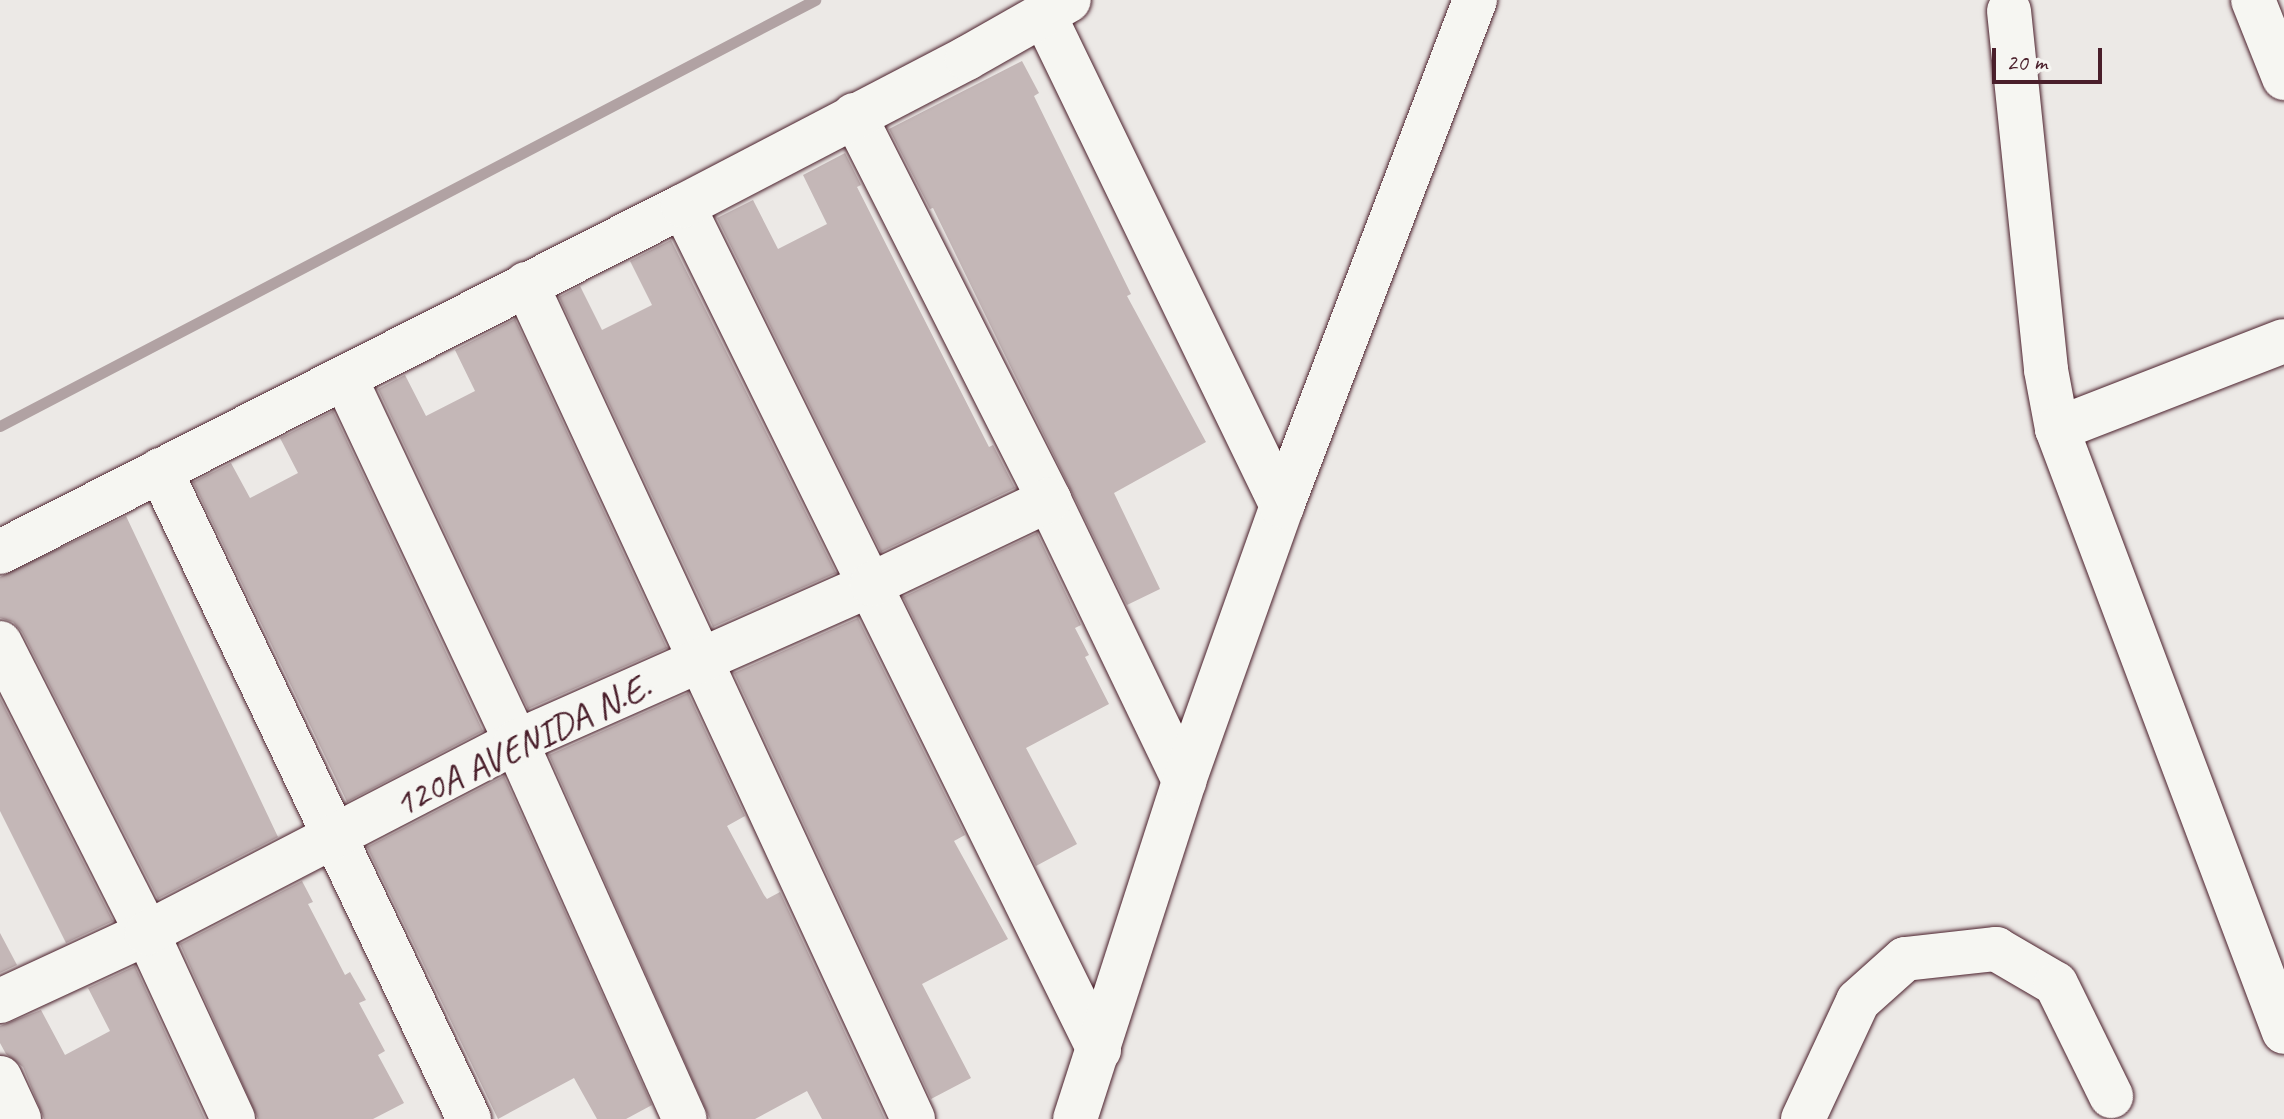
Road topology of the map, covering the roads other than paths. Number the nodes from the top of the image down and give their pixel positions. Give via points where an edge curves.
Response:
1 (1475, 0) edge
2 (2253, 0) edge
3 (1056, 8) edge
4 (2009, 11) dead end
5 (2284, 78) edge
6 (854, 115) junction
7 (683, 206) junction
8 (526, 284) junction
9 (2284, 341) edge
10 (345, 378) junction
11 (2057, 429) junction
12 (160, 470) junction
13 (1049, 500) junction
14 (1282, 506) junction
15 (0, 552) edge
16 (872, 584) junction
17 (0, 643) edge
18 (702, 660) junction
19 (516, 742) junction
20 (1184, 781) junction
21 (336, 835) junction
22 (147, 933) junction
23 (0, 1001) edge
24 (2284, 1032) edge
25 (1099, 1050) junction
26 (0, 1078) edge
27 (2111, 1096) dead end
28 (19, 1119) edge
29 (233, 1119) edge
30 (469, 1119) edge
31 (685, 1119) edge
32 (913, 1119) edge
33 (1075, 1119) edge
34 (1803, 1119) edge

1 - 14 street
2 - 5 street
3 - 6 street
3 - 14 street
4 - 11 street via 2046,370
6 - 7 street
6 - 13 street
7 - 8 street
7 - 16 street
8 - 10 street
8 - 18 street
9 - 11 street
10 - 12 street
10 - 19 street
11 - 24 street
12 - 15 street
12 - 21 street
13 - 16 street, 120A AVENIDA N.E.
13 - 20 street
14 - 20 street
16 - 18 street, 120A AVENIDA N.E.
16 - 25 street
17 - 22 street
18 - 19 street, 120A AVENIDA N.E.
18 - 32 street
19 - 21 street, 120A AVENIDA N.E.
19 - 31 street
20 - 25 street
21 - 22 street, 120A AVENIDA N.E.
21 - 30 street
22 - 23 street, 120A AVENIDA N.E.
22 - 29 street
25 - 33 street
26 - 28 street
27 - 34 street via 2056,984 1996,949 1905,959 1858,1001

